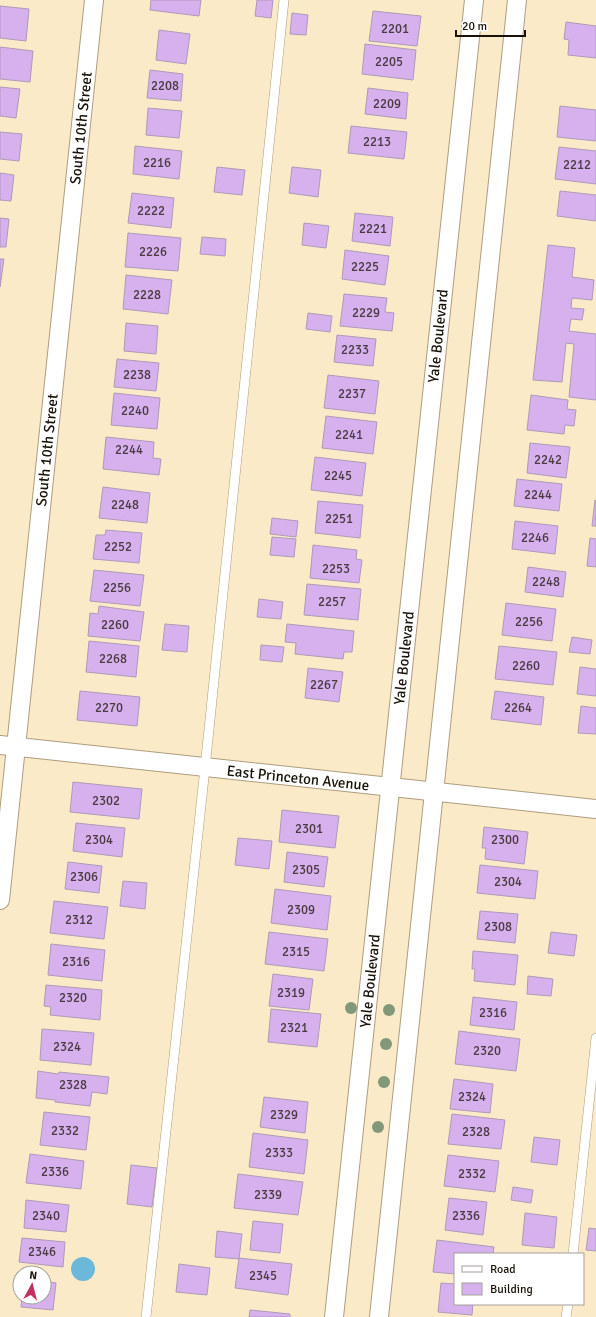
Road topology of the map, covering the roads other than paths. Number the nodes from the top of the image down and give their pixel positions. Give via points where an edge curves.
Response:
1 (94, 0) edge
2 (284, 0) edge
3 (474, 0) edge
4 (518, 0) edge
5 (8, 746) edge
6 (205, 768) junction
7 (390, 788) junction
8 (434, 792) junction
9 (596, 809) edge
10 (0, 900) edge
11 (596, 1038) edge
12 (573, 1253) edge
13 (568, 1305) edge
14 (146, 1317) edge
15 (334, 1317) edge
16 (379, 1317) edge
17 (566, 1317) edge

1 - 5 street, South 10th Street
2 - 6 lane
3 - 7 street, Yale Boulevard
4 - 8 street
5 - 6 street, East Princeton Avenue
5 - 10 street, South 10th Street
6 - 7 street, East Princeton Avenue
6 - 14 lane
7 - 8 street, East Princeton Avenue
7 - 15 street, Yale Boulevard
8 - 9 street, East Princeton Avenue
8 - 16 street
11 - 12 lane
13 - 17 lane

